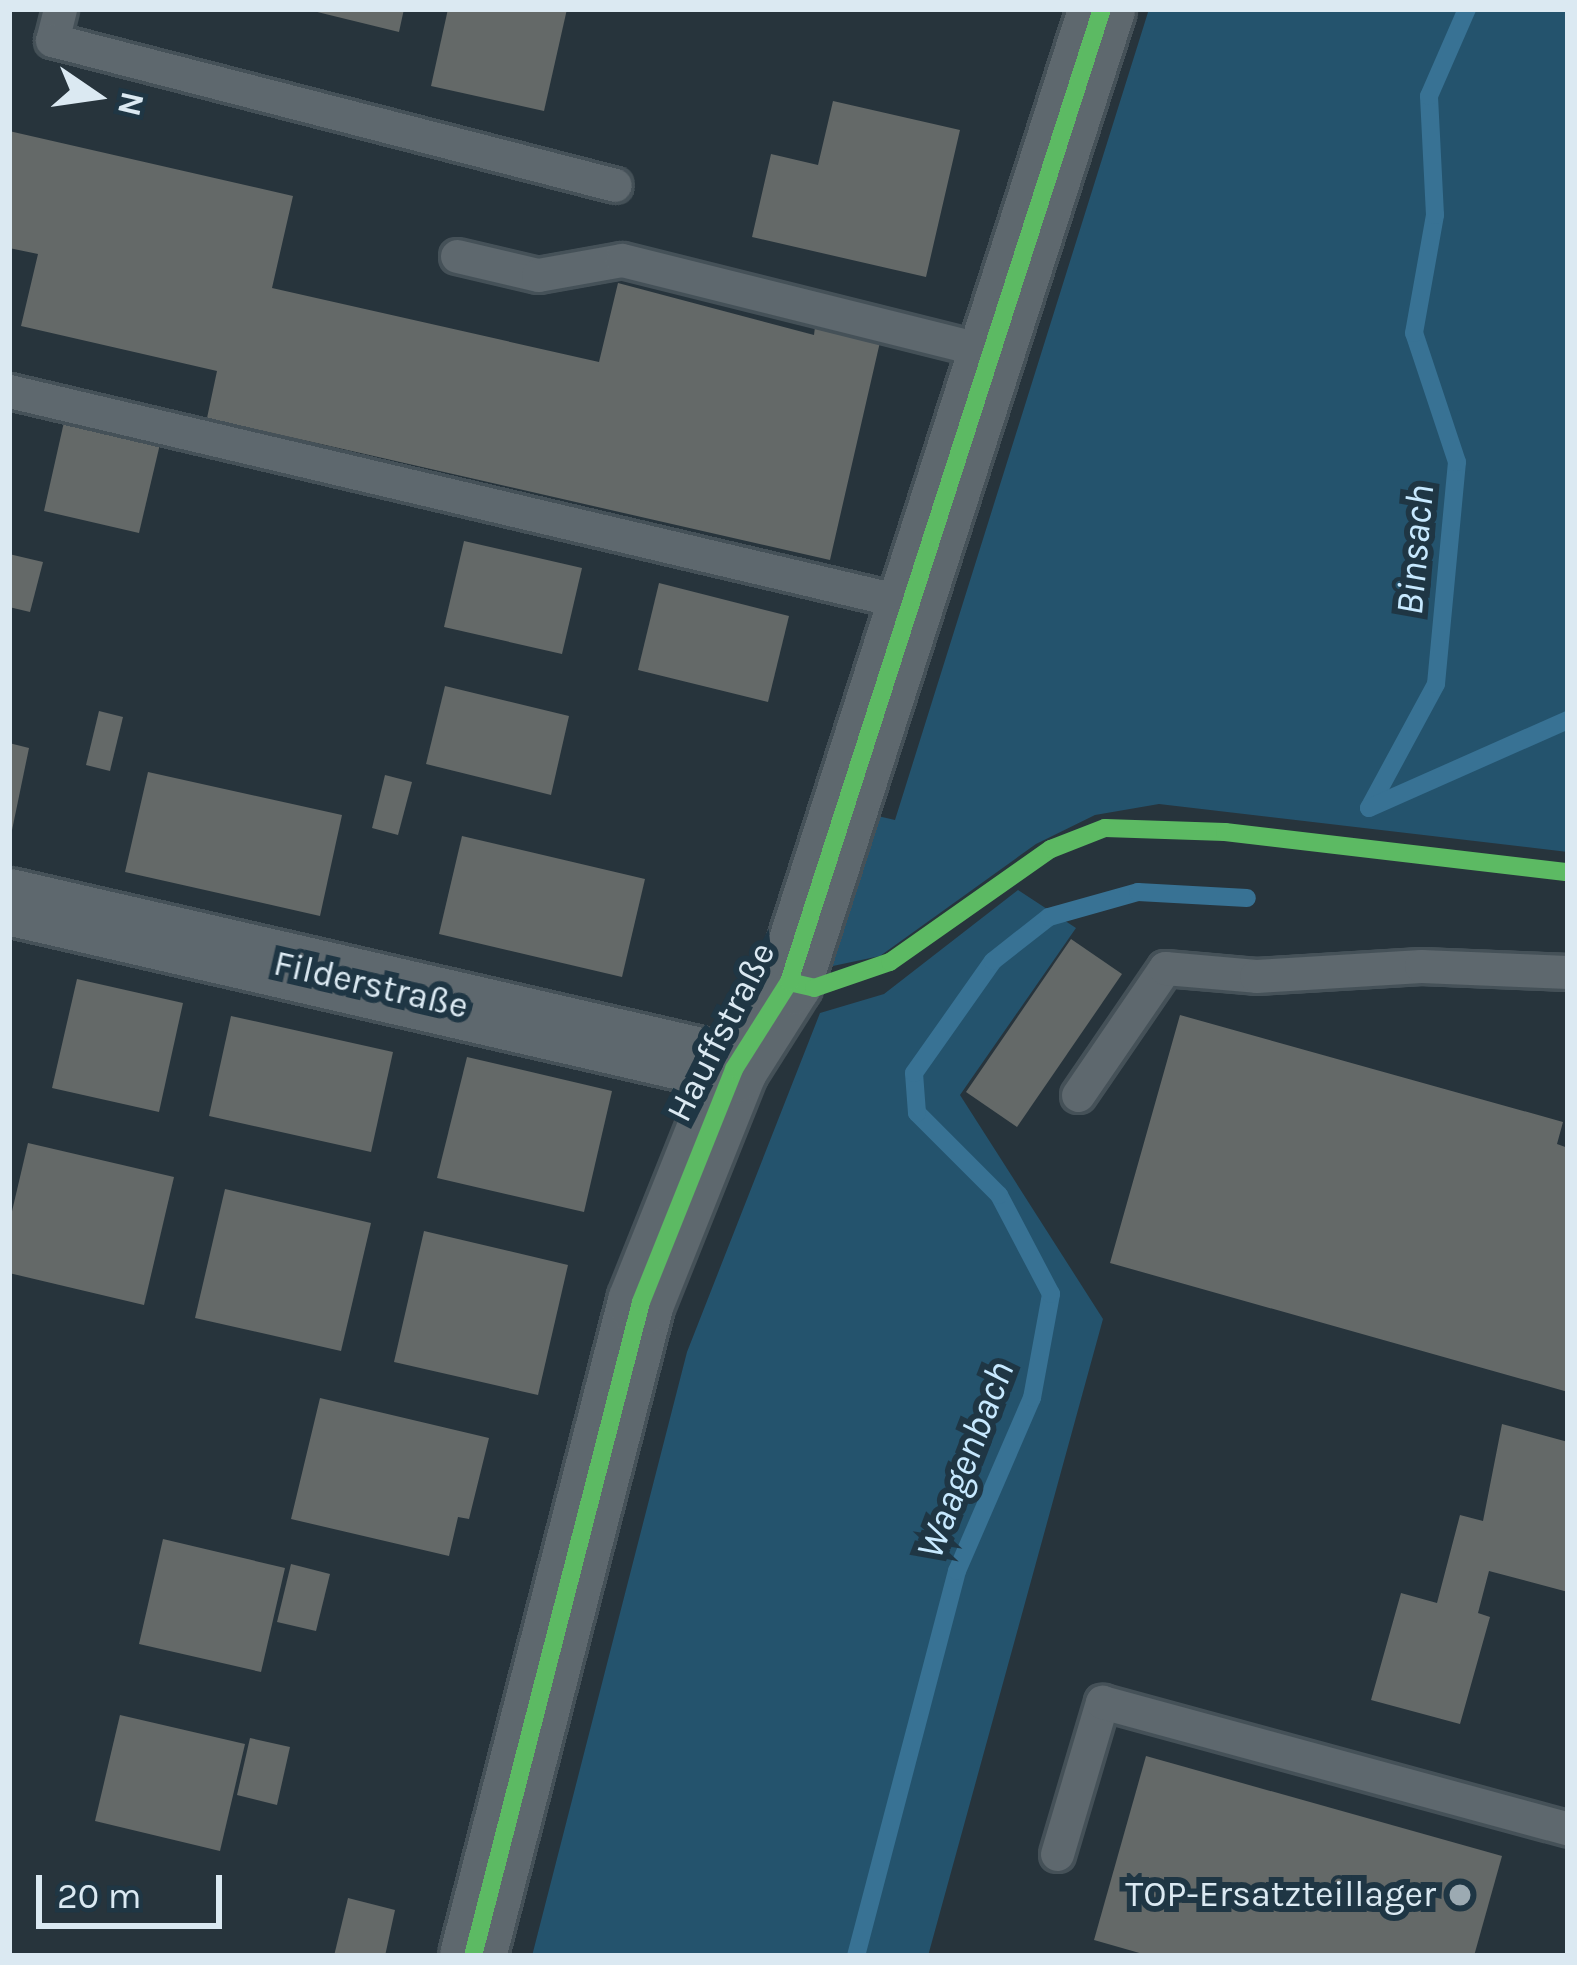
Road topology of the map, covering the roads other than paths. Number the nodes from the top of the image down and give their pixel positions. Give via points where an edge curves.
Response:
1 (60, 9) edge
2 (1102, 9) edge
3 (615, 185) dead end
4 (457, 256) dead end
5 (992, 352) junction
6 (9, 391) edge
7 (913, 604) junction
8 (9, 902) edge
9 (1568, 972) edge
10 (734, 1069) junction
11 (1078, 1095) dead end
12 (1568, 1828) edge
13 (1057, 1854) dead end
14 (473, 1956) edge

1 - 3 lane via 52,40
2 - 5 street, Hauffstraße
4 - 5 lane via 538,275 622,260
5 - 7 street, Hauffstraße
6 - 7 lane
7 - 10 street, Hauffstraße via 789,982
8 - 10 street, Filderstraße
9 - 11 lane via 1421,966 1256,976 1165,968
10 - 14 street, Hauffstraße via 641,1302
12 - 13 lane via 1102,1702

